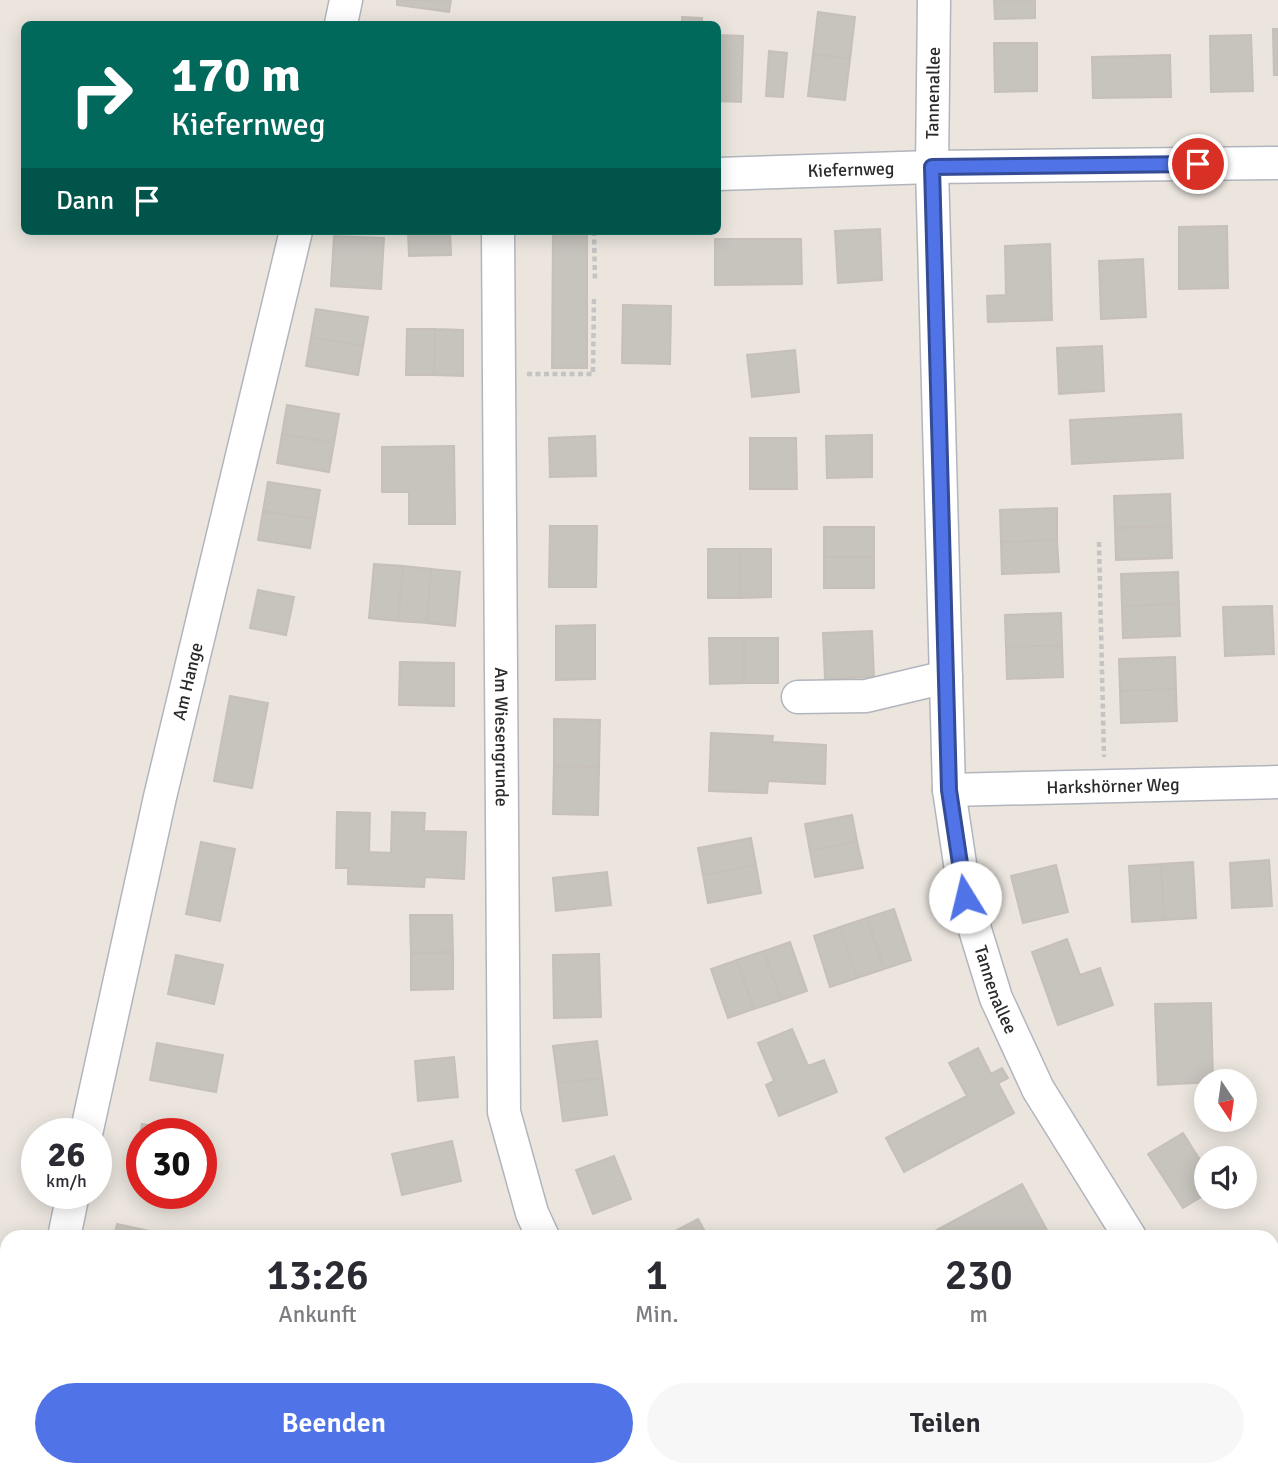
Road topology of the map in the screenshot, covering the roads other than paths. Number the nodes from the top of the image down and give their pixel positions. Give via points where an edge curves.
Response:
1 (346, 0) edge
2 (934, 0) edge
3 (342, 21) edge
4 (1278, 163) edge
5 (932, 167) junction
6 (721, 174) edge
7 (295, 235) edge
8 (498, 235) edge
9 (946, 677) junction
10 (798, 697) dead end
11 (1278, 782) edge
12 (949, 790) junction
13 (90, 1118) edge
14 (71, 1209) edge
15 (66, 1230) edge
16 (539, 1230) edge
17 (1126, 1230) edge

1 - 3 street
2 - 5 street, Tannenallee
4 - 5 street, Kiefernweg
5 - 6 street, Kiefernweg
5 - 9 street, Tannenallee
7 - 13 street, Am Hange via 160,797
8 - 16 street, Am Wiesengrunde via 504,1112
9 - 10 street via 866,696
9 - 12 street, Tannenallee
11 - 12 street, Harkshörner Weg
12 - 17 street, Tannenallee via 965,897 996,998 1038,1089
14 - 15 street

